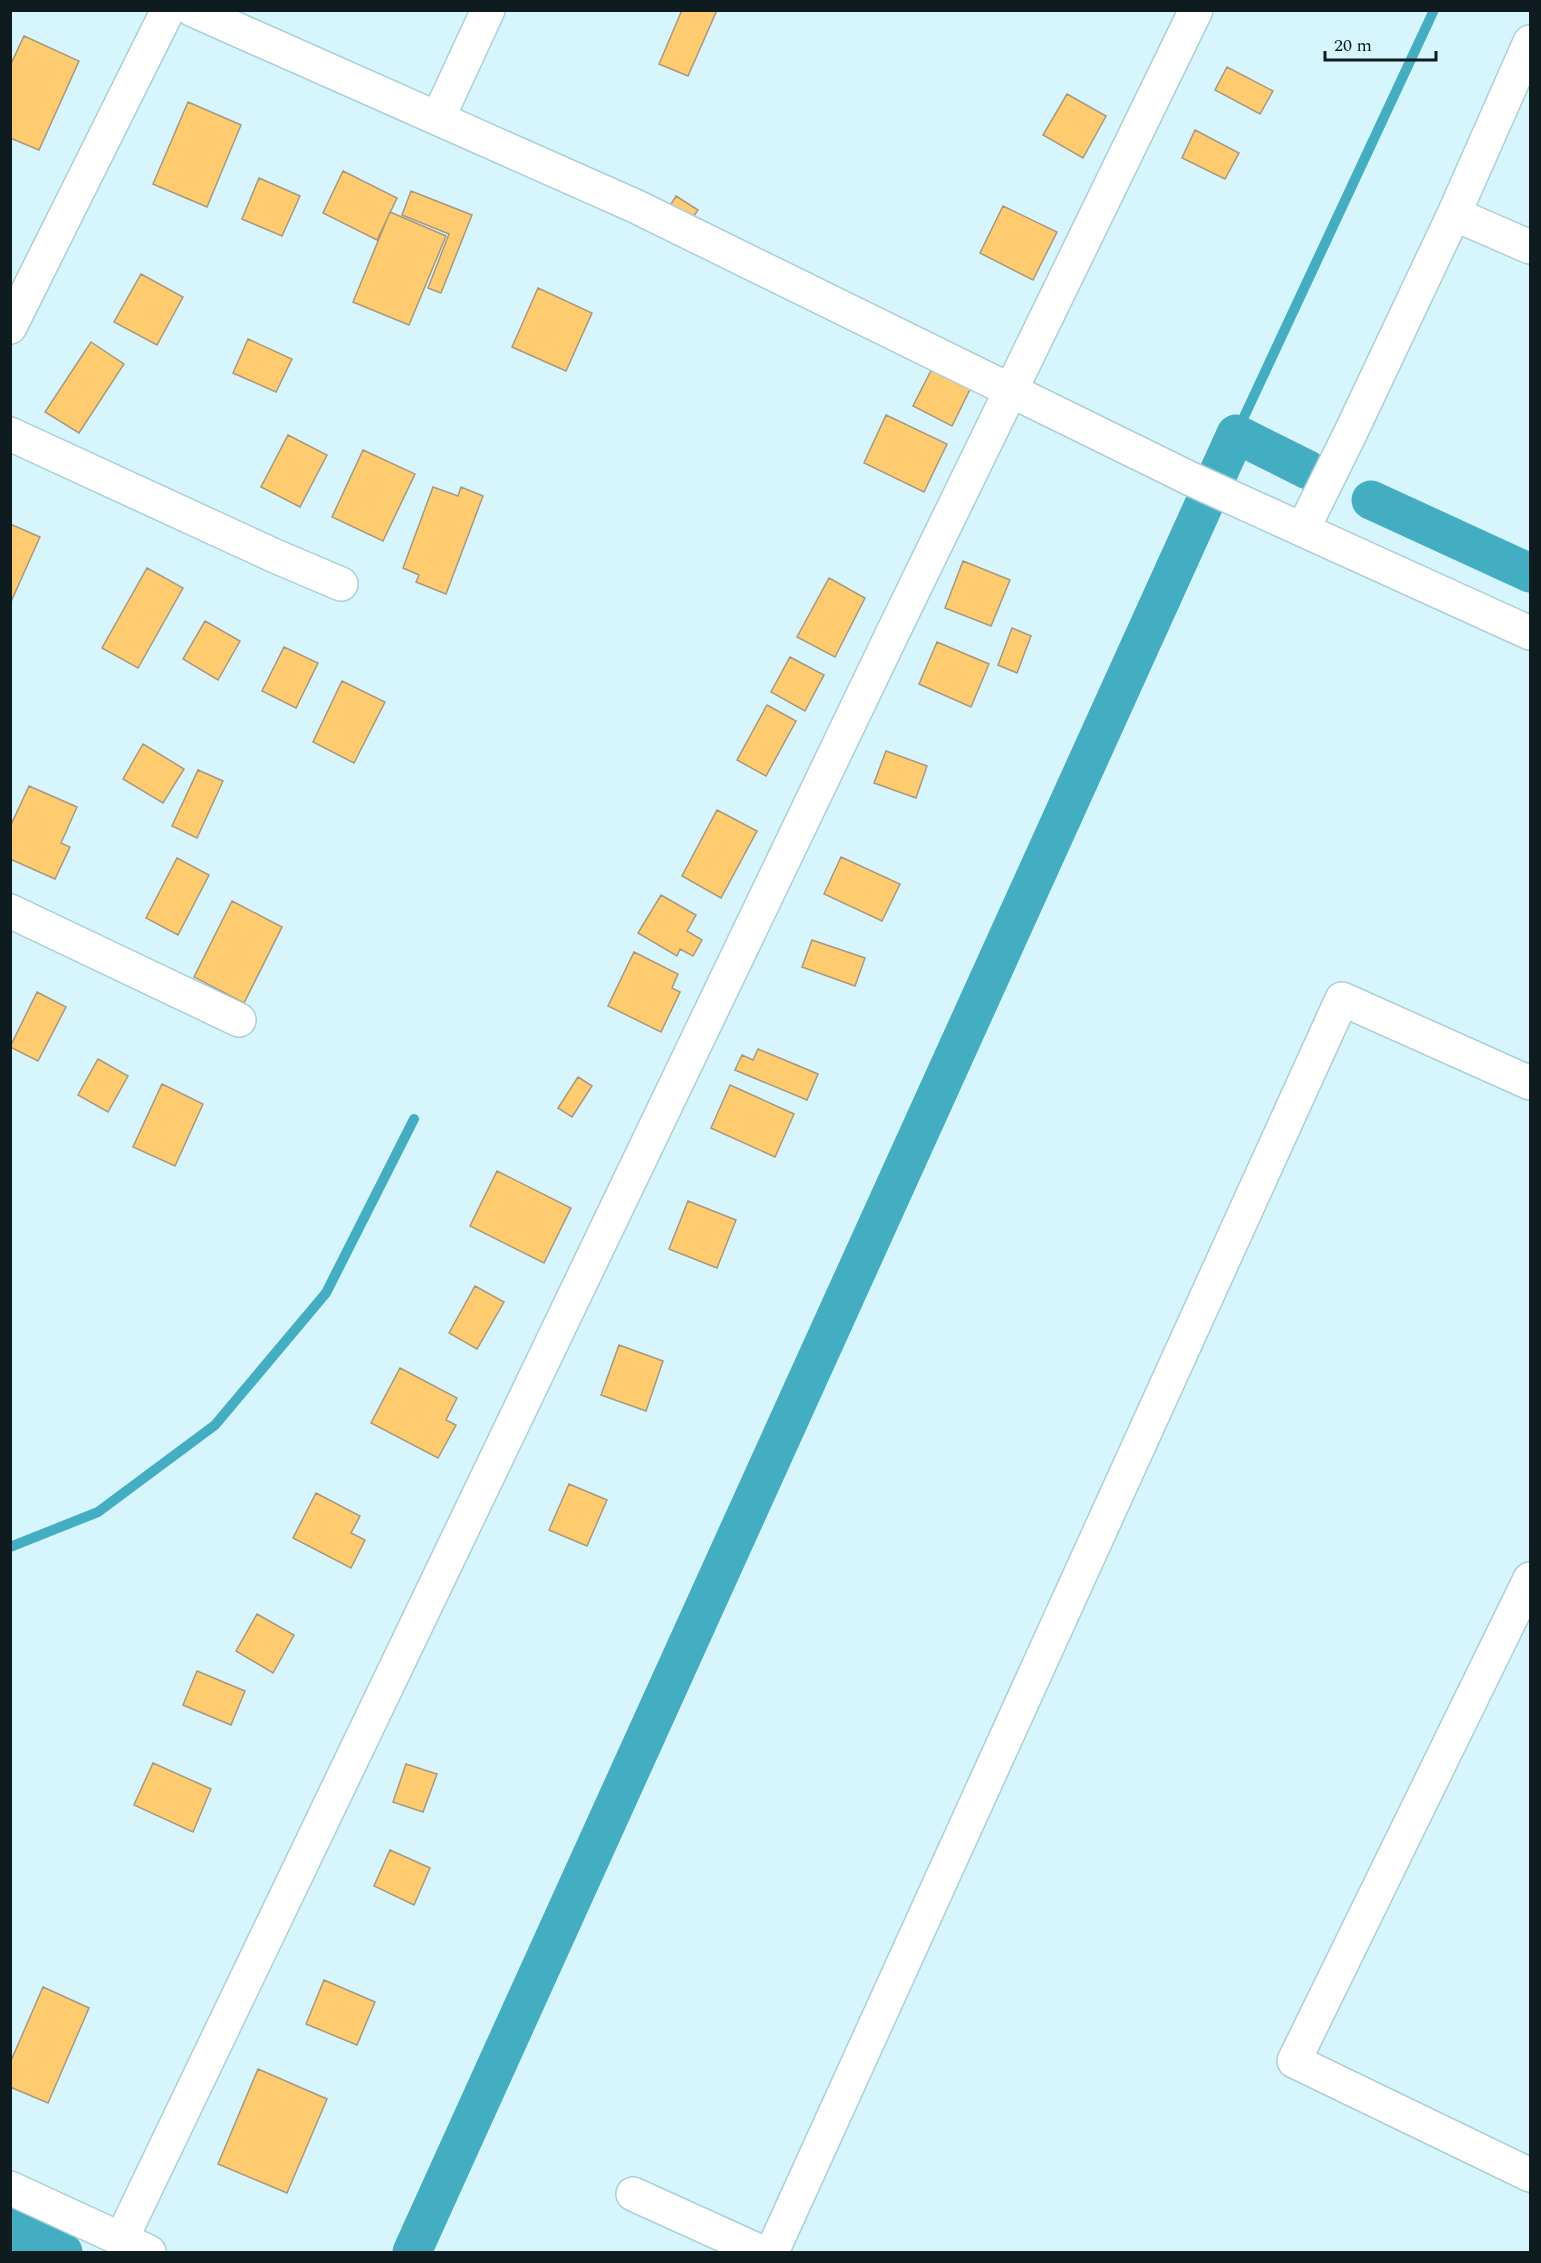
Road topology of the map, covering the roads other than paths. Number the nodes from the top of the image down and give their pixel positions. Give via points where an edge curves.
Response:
1 (168, 10) edge
2 (193, 10) edge
3 (488, 10) edge
4 (1196, 10) edge
5 (1530, 42) edge
6 (438, 118) junction
7 (1454, 214) junction
8 (1530, 247) edge
9 (10, 327) edge
10 (1011, 389) junction
11 (10, 434) edge
12 (1303, 529) junction
13 (341, 584) dead end
14 (1530, 633) edge
15 (10, 911) edge
16 (239, 1020) dead end
17 (1530, 1083) edge
18 (1530, 1579) edge
19 (1530, 2175) edge
20 (10, 2188) edge
21 (633, 2194) dead end
22 (135, 2246) edge
23 (761, 2253) edge
24 (772, 2253) edge

1 - 9 street
2 - 6 street
3 - 6 street
4 - 10 street
5 - 7 street
6 - 10 street via 635,206
7 - 8 street
7 - 12 street
10 - 12 street via 1191,479
10 - 22 street via 565,1310
11 - 13 street
12 - 14 street
15 - 16 street
17 - 24 street via 1342,999
18 - 19 street via 1294,2061
20 - 22 street
21 - 23 street

